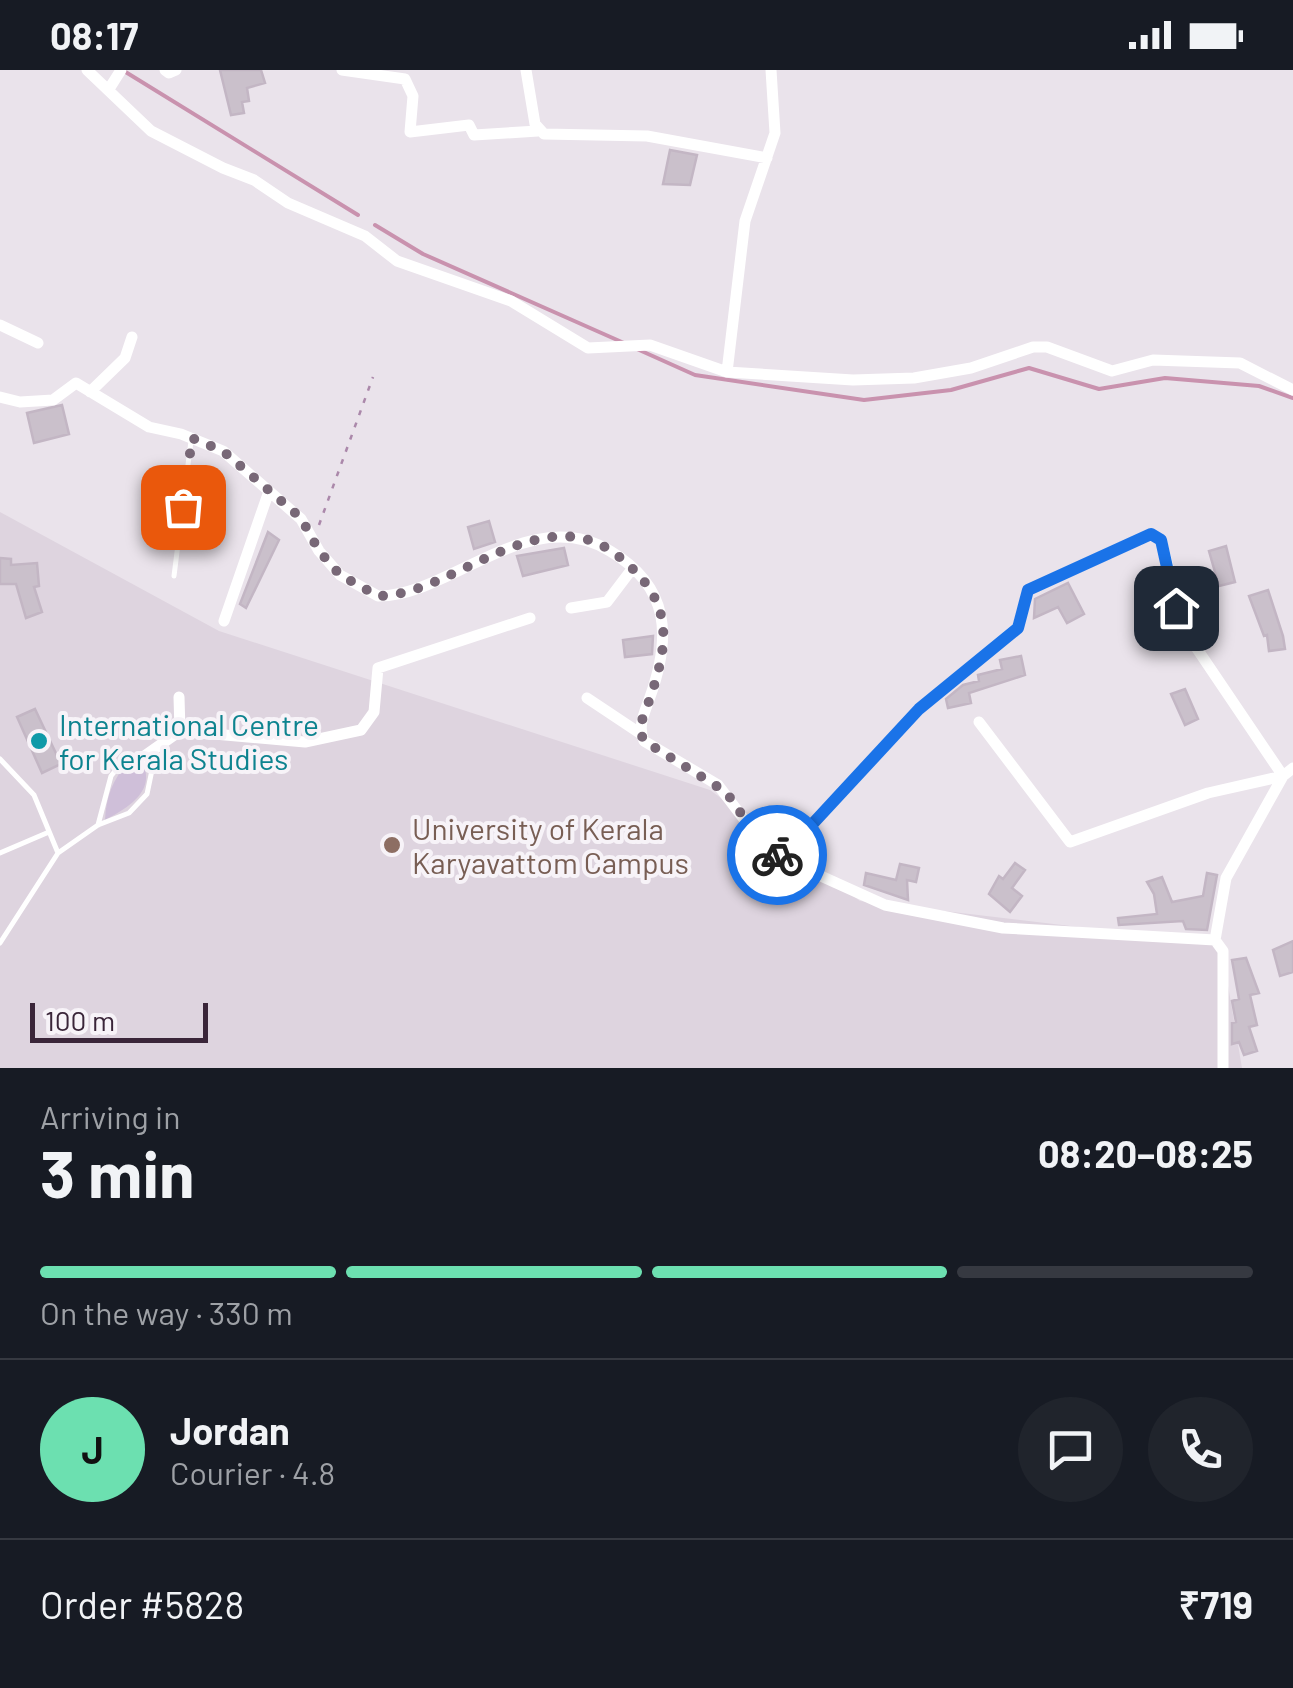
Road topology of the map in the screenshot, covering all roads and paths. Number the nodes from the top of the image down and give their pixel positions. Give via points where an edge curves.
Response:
1 (87, 70) edge
2 (165, 70) edge
3 (176, 70) edge
4 (342, 70) edge
5 (526, 70) edge
6 (770, 70) edge
7 (119, 73) edge
8 (109, 90) junction
9 (538, 130) junction
10 (766, 158) junction
11 (0, 325) edge
12 (132, 337) dead end
13 (38, 342) dead end
14 (726, 372) junction
15 (373, 377) dead end
16 (1293, 390) edge
17 (90, 392) junction
18 (0, 397) edge
19 (192, 438) junction
20 (268, 494) junction
21 (313, 541) junction
22 (632, 569) junction
23 (174, 576) dead end
24 (570, 608) dead end
25 (530, 618) dead end
26 (224, 621) dead end
27 (179, 697) dead end
28 (587, 698) dead end
29 (979, 722) dead end
30 (180, 732) junction
31 (640, 734) junction
32 (143, 757) junction
33 (0, 759) edge
34 (1288, 772) edge
35 (98, 825) junction
36 (49, 832) junction
37 (0, 853) edge
38 (58, 853) junction
39 (781, 858) junction
40 (1215, 940) junction
41 (0, 943) edge
42 (1223, 1068) edge

1 - 8 street
2 - 3 street
4 - 9 street via 406,79 413,96 410,132 469,125 474,135
5 - 9 street
6 - 10 street via 775,134
7 - 8 street
8 - 14 street via 152,131 364,236 397,261 511,301 588,348 650,345
9 - 10 street via 646,136
10 - 14 street via 745,221
11 - 13 street
12 - 17 street via 126,358
14 - 16 street via 914,378 1047,347 1112,371 1153,360 1240,363
15 - 21 path
17 - 18 street via 70,383 52,400
17 - 19 street via 149,428
19 - 20 street via 223,451
19 - 23 lane
20 - 21 street via 301,518
20 - 26 street
21 - 22 street via 340,575 378,596 500,550 560,537 598,544
22 - 24 street via 607,602
22 - 31 street via 648,586 666,632
25 - 30 street via 384,664 370,722 344,735 304,742
27 - 30 street
28 - 31 street
29 - 34 street via 1070,842
30 - 32 street
31 - 39 street via 726,792
32 - 35 lane via 124,760 111,776
32 - 35 lane via 152,770 146,794 129,813
33 - 36 lane via 34,796
34 - 39 street via 1185,631 1161,540 1151,534 1028,590 1018,628 919,709
34 - 40 street via 1226,878
35 - 38 lane
36 - 37 lane
36 - 38 lane
38 - 41 lane
39 - 40 street via 886,905 956,920
40 - 42 street via 1223,950

